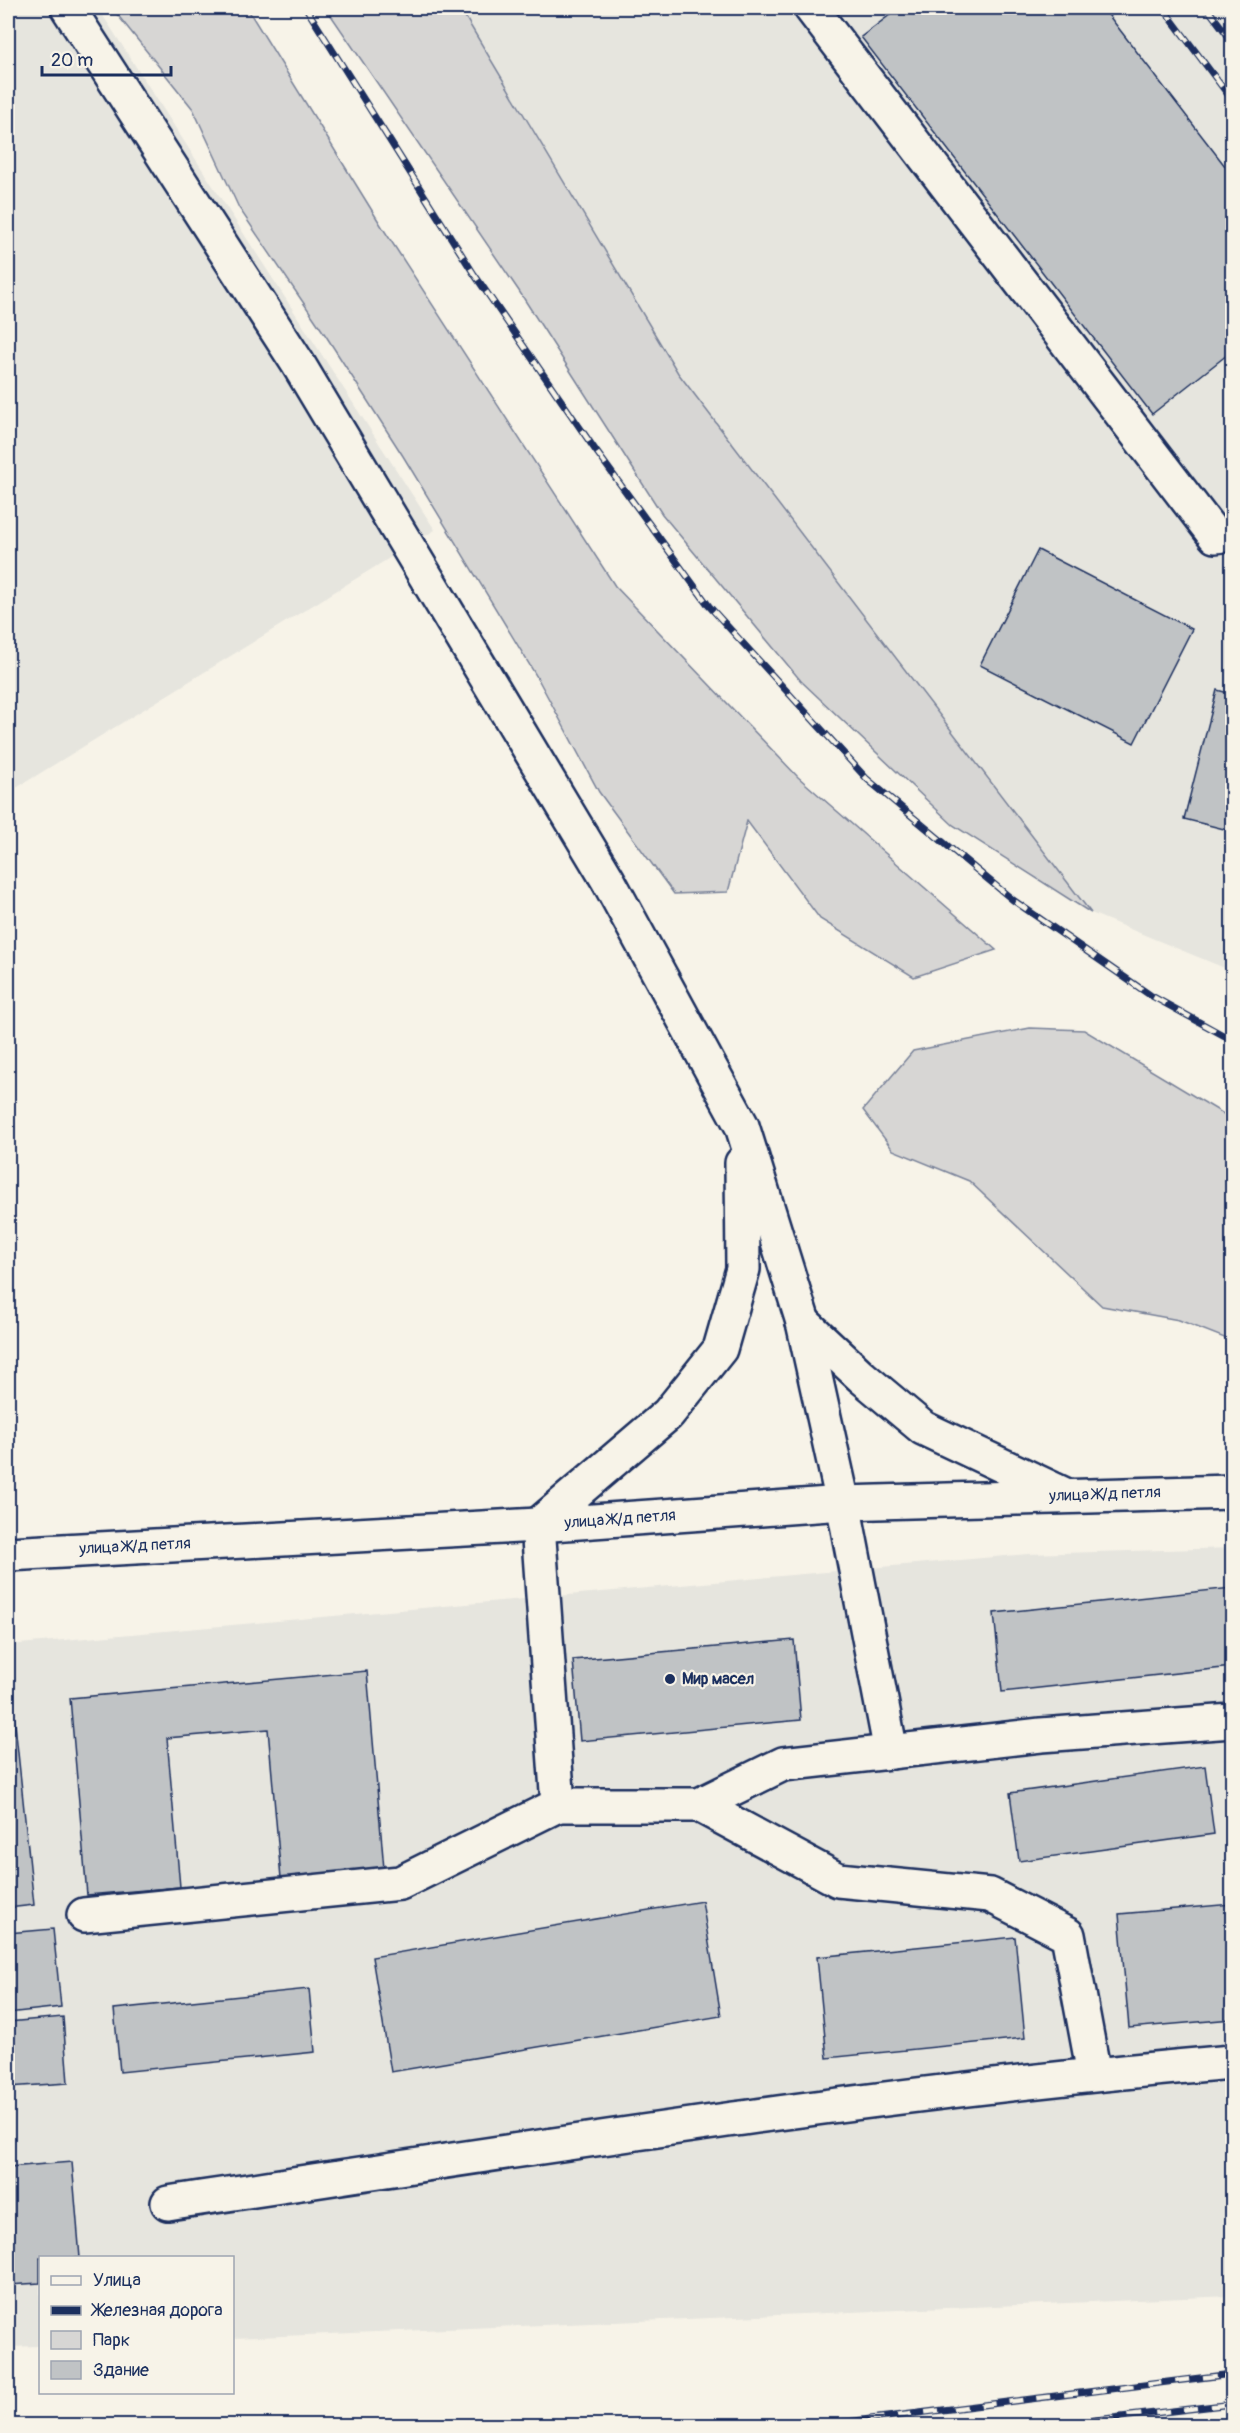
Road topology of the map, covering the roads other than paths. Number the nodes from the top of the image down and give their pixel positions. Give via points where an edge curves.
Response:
1 (68, 8) edge
2 (811, 8) edge
3 (1233, 534) edge
4 (742, 1126) junction
5 (803, 1322) junction
6 (1233, 1492) edge
7 (1067, 1496) junction
8 (843, 1503) junction
9 (538, 1524) junction
10 (8, 1554) edge
11 (1233, 1721) edge
12 (891, 1752) junction
13 (558, 1805) junction
14 (699, 1805) junction
15 (84, 1915) dead end
16 (1233, 2062) edge
17 (1094, 2073) junction
18 (168, 2204) dead end

1 - 4 main road via 297,362 608,880
2 - 3 main road via 1215,536
4 - 5 main road
4 - 9 main road via 743,1269 720,1349 668,1414
5 - 7 main road via 923,1428
5 - 8 main road
6 - 7 main road, улица Ж/д петля
7 - 8 main road, улица Ж/д петля
8 - 9 main road, улица Ж/д петля
8 - 12 main road
9 - 10 main road, улица Ж/д петля
9 - 13 main road
11 - 12 main road via 1041,1735
12 - 14 main road via 783,1764
13 - 14 main road
13 - 15 main road via 400,1883
14 - 17 main road via 838,1880 990,1895 1068,1935
16 - 17 main road
17 - 18 main road via 730,2119

